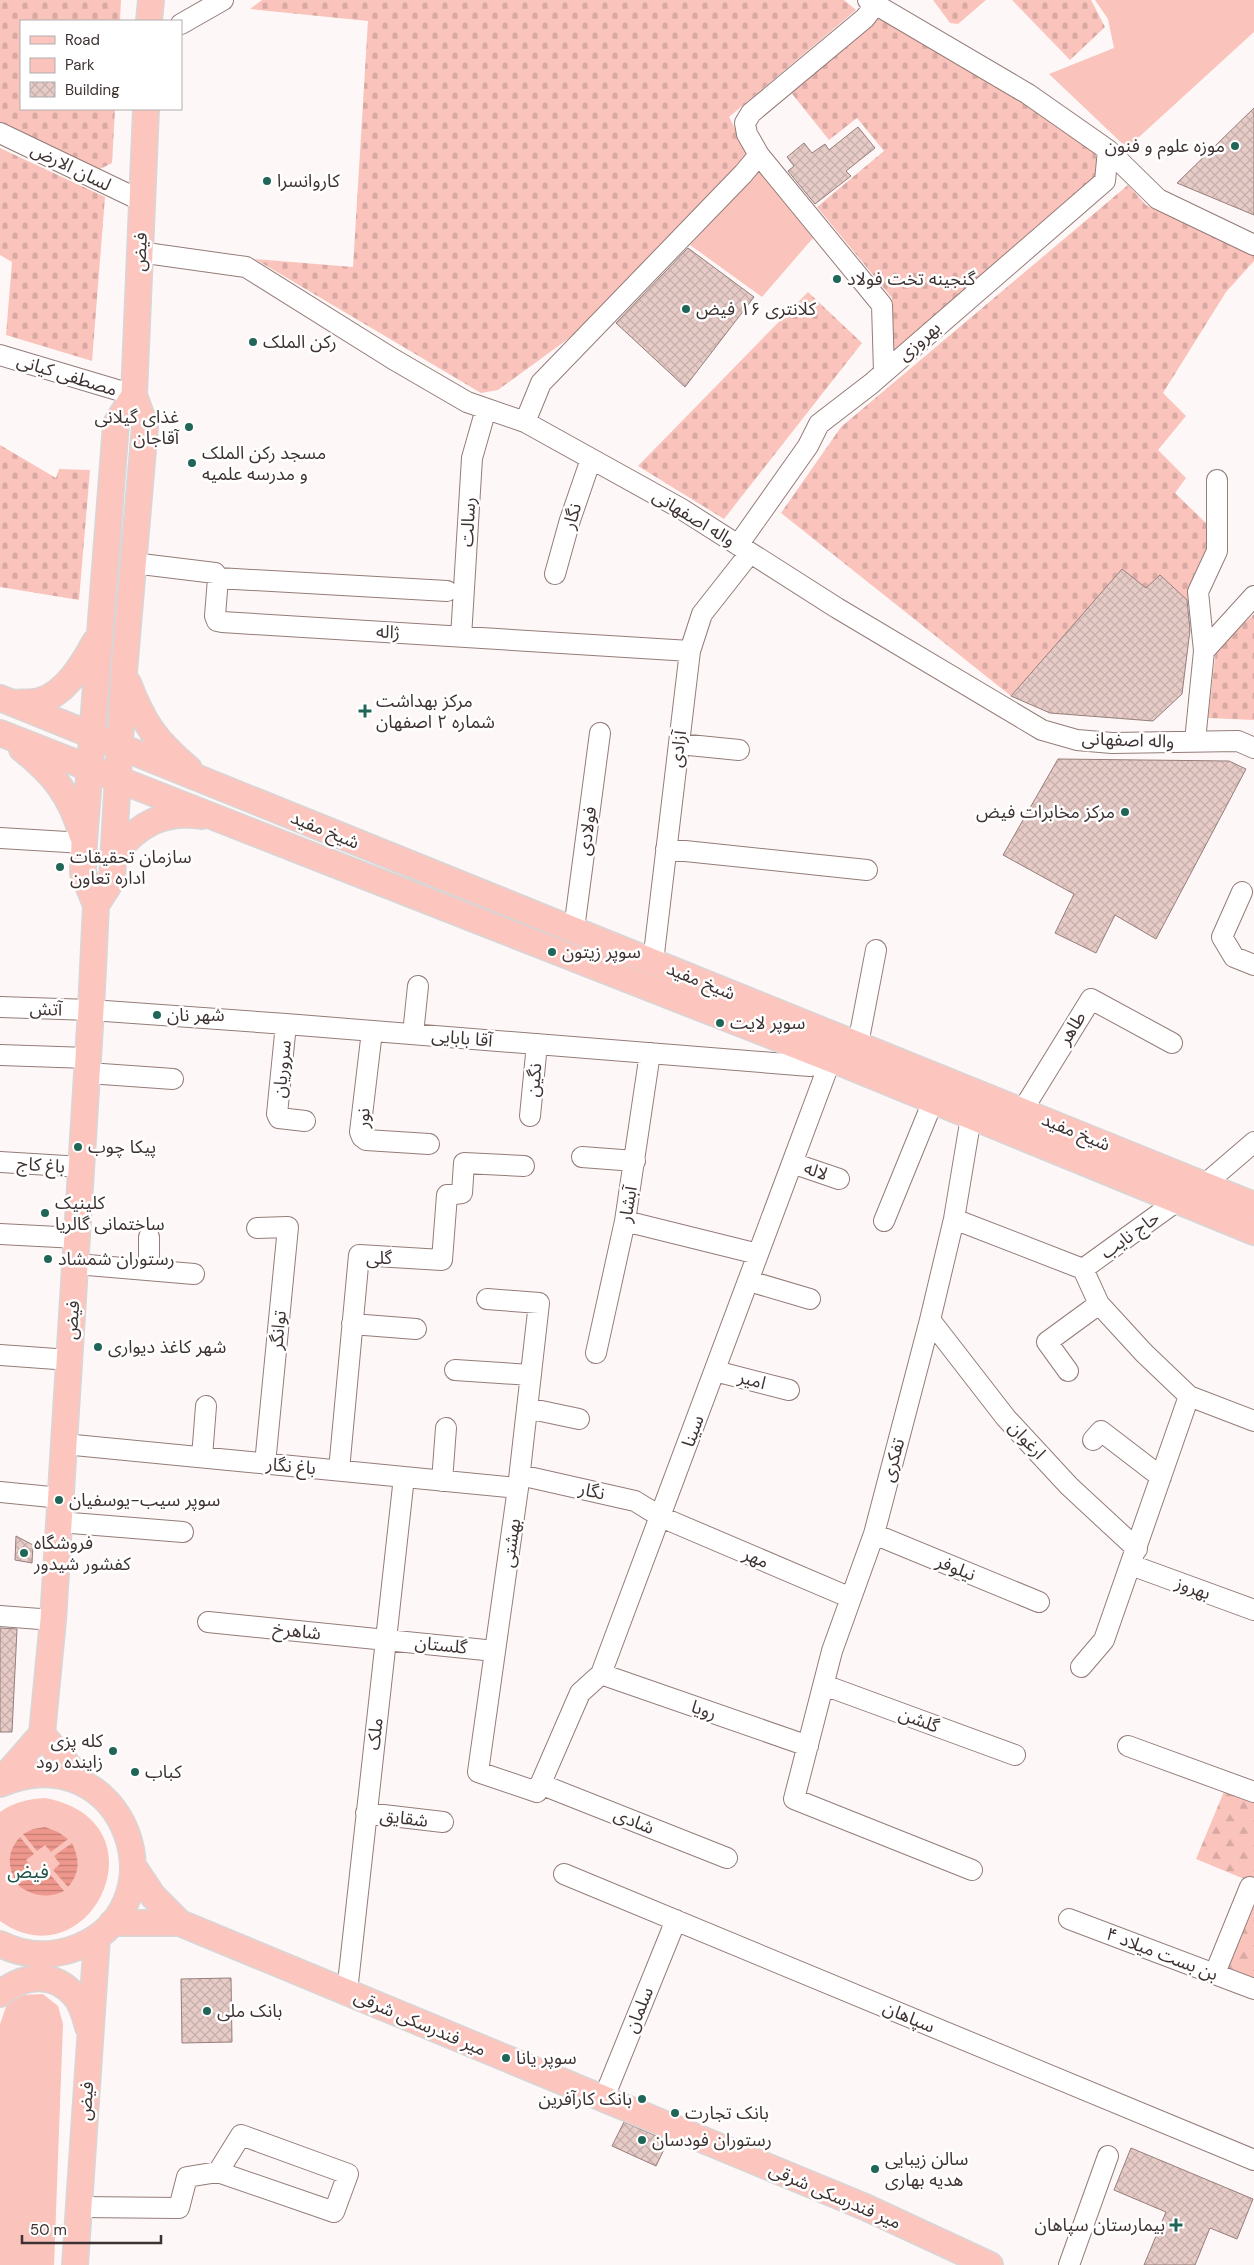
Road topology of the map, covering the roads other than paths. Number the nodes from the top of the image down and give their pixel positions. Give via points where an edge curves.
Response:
1 (151, 0) edge
2 (223, 0) edge
3 (871, 3) edge
4 (150, 20) edge
5 (182, 23) edge
6 (146, 110) edge
7 (0, 133) edge
8 (1108, 150) junction
9 (759, 155) junction
10 (142, 201) junction
11 (1254, 245) edge
12 (140, 252) junction
13 (0, 355) edge
14 (884, 372) junction
15 (134, 395) junction
16 (486, 409) junction
17 (526, 422) junction
18 (591, 459) junction
19 (1217, 480) dead end
20 (744, 549) junction
21 (133, 563) junction
22 (555, 574) dead end
23 (218, 578) junction
24 (447, 591) dead end
25 (1254, 596) edge
26 (99, 636) junction
27 (461, 636) junction
28 (690, 651) junction
29 (1204, 651) junction
30 (124, 672) junction
31 (6, 700) edge
32 (600, 733) dead end
33 (2, 734) edge
34 (91, 736) junction
35 (1249, 740) edge
36 (1195, 741) junction
37 (679, 744) junction
38 (122, 748) junction
39 (739, 750) dead end
40 (90, 770) junction
41 (120, 781) junction
42 (204, 782) junction
43 (225, 820) junction
44 (0, 838) edge
45 (84, 843) junction
46 (666, 849) junction
47 (114, 854) junction
48 (867, 870) dead end
49 (448, 879) junction
50 (1242, 892) dead end
51 (495, 897) junction
52 (96, 905) junction
53 (440, 905) junction
54 (486, 922) junction
55 (574, 929) junction
56 (876, 950) dead end
57 (653, 962) junction
58 (1254, 965) edge
59 (418, 986) dead end
60 (0, 1007) edge
61 (91, 1010) junction
62 (286, 1024) junction
63 (372, 1031) junction
64 (413, 1034) junction
65 (1172, 1043) dead end
66 (537, 1044) junction
67 (858, 1044) junction
68 (650, 1053) junction
69 (0, 1054) edge
70 (831, 1059) junction
71 (88, 1066) junction
72 (173, 1079) dead end
73 (933, 1101) junction
74 (1022, 1111) junction
75 (530, 1116) dead end
76 (971, 1117) junction
77 (304, 1121) dead end
78 (1254, 1142) edge
79 (429, 1144) dead end
80 (582, 1157) dead end
81 (635, 1161) junction
82 (0, 1162) edge
83 (792, 1163) junction
84 (524, 1166) dead end
85 (82, 1167) junction
86 (839, 1179) dead end
87 (1204, 1185) junction
88 (1177, 1200) junction
89 (1254, 1205) edge
90 (954, 1219) junction
91 (625, 1221) junction
92 (884, 1222) dead end
93 (257, 1228) dead end
94 (1254, 1232) edge
95 (0, 1234) edge
96 (149, 1237) dead end
97 (77, 1238) junction
98 (758, 1254) junction
99 (76, 1264) junction
100 (1083, 1269) junction
101 (149, 1270) junction
102 (194, 1274) dead end
103 (748, 1281) junction
104 (487, 1299) dead end
105 (810, 1299) dead end
106 (1099, 1304) junction
107 (930, 1320) junction
108 (352, 1324) junction
109 (416, 1329) dead end
110 (596, 1353) dead end
111 (0, 1355) edge
112 (70, 1360) junction
113 (455, 1370) dead end
114 (715, 1370) junction
115 (1068, 1371) dead end
116 (531, 1375) junction
117 (789, 1390) dead end
118 (1188, 1396) junction
119 (206, 1406) dead end
120 (527, 1408) junction
121 (578, 1419) dead end
122 (1254, 1421) edge
123 (446, 1428) dead end
124 (1093, 1440) dead end
125 (64, 1444) junction
126 (202, 1457) junction
127 (265, 1464) junction
128 (339, 1470) junction
129 (404, 1477) junction
130 (1161, 1477) junction
131 (442, 1481) junction
132 (519, 1481) junction
133 (0, 1492) edge
134 (60, 1498) junction
135 (661, 1517) junction
136 (59, 1522) junction
137 (183, 1532) dead end
138 (874, 1534) junction
139 (1134, 1557) junction
140 (851, 1598) junction
141 (1039, 1602) dead end
142 (1254, 1610) edge
143 (0, 1616) edge
144 (53, 1620) junction
145 (208, 1622) dead end
146 (386, 1639) junction
147 (495, 1651) junction
148 (1081, 1667) dead end
149 (601, 1674) junction
150 (824, 1685) junction
151 (42, 1734) junction
152 (808, 1746) junction
153 (1128, 1746) dead end
154 (1015, 1754) dead end
155 (0, 1783) edge
156 (83, 1783) junction
157 (538, 1788) junction
158 (1254, 1792) edge
159 (366, 1813) junction
160 (443, 1822) dead end
161 (727, 1858) dead end
162 (133, 1866) junction
163 (972, 1870) dead end
164 (564, 1874) dead end
165 (1250, 1887) dead end
166 (1070, 1919) dead end
167 (676, 1920) junction
168 (180, 1923) junction
169 (104, 1930) junction
170 (0, 1944) edge
171 (1215, 1974) junction
172 (1254, 1989) edge
173 (347, 1992) junction
174 (0, 1994) edge
175 (90, 2034) junction
176 (603, 2100) junction
177 (1108, 2156) dead end
178 (1254, 2160) edge
179 (218, 2172) junction
180 (79, 2207) junction
181 (75, 2265) edge
182 (990, 2265) edge
183 (1069, 2265) edge

1 - 4 main road
2 - 5 street
3 - 8 street via 1028,94
3 - 9 street via 865,18 751,113 745,123 747,134
6 - 10 main road, فیض
7 - 10 street, لسان الارض
8 - 11 street via 1158,199
8 - 14 street, بهروزی via 1104,181
9 - 14 street via 882,305
9 - 17 street via 541,383
10 - 12 main road, فیض
12 - 15 main road, فیض
12 - 16 street, واله اصفهانی via 246,267 393,359 467,402
13 - 15 street, مصطفی کیانی
14 - 20 street, بهروزی via 819,424
15 - 21 main road via 145,426
15 - 26 main road via 116,424
16 - 17 street, واله اصفهانی
16 - 27 street, رسالت via 472,458
17 - 18 street, واله اصفهانی
18 - 20 street, واله اصفهانی via 680,508
18 - 22 street, نگار
19 - 29 street via 1217,551 1198,592
20 - 28 street, آزادی via 702,614
20 - 36 street, واله اصفهانی via 1042,730 1077,740 1112,743
21 - 23 street via 210,571
21 - 30 main road
23 - 24 street
23 - 27 street, ژاله via 214,616 222,622
25 - 29 street
26 - 31 main road via 80,669 57,692 40,701
26 - 34 main road
27 - 28 street, ژاله
28 - 37 street, آزادی
29 - 36 street
30 - 38 main road
30 - 42 main road via 139,712 151,732
31 - 34 main road, شیخ مفید
32 - 55 street, فولادی
33 - 40 main road, شیخ مفید
33 - 45 main road via 44,767 62,788 76,816
34 - 38 main road, شیخ مفید
34 - 40 main road
35 - 36 street, واله اصفهانی
37 - 39 street
37 - 46 street, آزادی
38 - 41 main road
38 - 42 main road, شیخ مفید
40 - 41 main road, شیخ مفید
40 - 45 main road
41 - 43 main road, شیخ مفید
41 - 47 main road
42 - 49 main road, شیخ مفید
43 - 47 main road via 186,814 150,821
43 - 53 main road, شیخ مفید
44 - 45 street
45 - 52 main road via 83,873
46 - 48 street
46 - 57 street, آزادی
47 - 52 main road via 112,880
49 - 51 main road, شیخ مفید
49 - 53 main road via 452,894 448,902
50 - 58 street via 1222,937 1234,957
51 - 54 main road via 486,898 480,906 480,915
51 - 55 main road, شیخ مفید
52 - 61 main road, فیض
53 - 54 main road, شیخ مفید
54 - 70 main road, شیخ مفید
55 - 57 main road, شیخ مفید
56 - 67 street
57 - 67 main road, شیخ مفید
59 - 64 street
60 - 61 street, آتش
61 - 62 street, آقا بابایی
61 - 71 main road, فیض
62 - 63 street, آقا بابایی
62 - 77 street, سروریان via 277,1114 278,1118
63 - 64 street, آقا بابایی
63 - 79 street, نور via 362,1137 366,1140
64 - 66 street, آقا بابایی
65 - 74 street, طاهر via 1090,999
66 - 68 street, آقا بابایی
66 - 75 street, نگین
67 - 74 main road, شیخ مفید
68 - 70 street, آقا بابایی via 810,1066
68 - 81 street, آبشار
69 - 71 street
70 - 73 main road, شیخ مفید
70 - 83 street, سینا
71 - 72 street
71 - 85 main road, فیض
73 - 76 main road, شیخ مفید
73 - 92 street
74 - 87 main road, شیخ مفید
76 - 88 main road, شیخ مفید
76 - 90 street, تفکری
78 - 87 street
80 - 81 street
81 - 91 street, آبشار
82 - 85 street, باغ کاج
83 - 86 street, لاله
83 - 98 street, سینا
84 - 108 street, گلی via 464,1164 462,1193 447,1195 442,1260 358,1254
85 - 97 main road, فیض
87 - 89 main road, شیخ مفید
88 - 94 main road, شیخ مفید
88 - 100 street, حاج نایب
90 - 100 street
90 - 107 street, تفکری
91 - 98 street
91 - 110 street, آبشار
93 - 127 street, توانگر via 288,1227
95 - 97 street
96 - 101 street
97 - 99 main road, فیض
98 - 103 street, سینا
99 - 101 street
99 - 112 main road, فیض
100 - 106 street
101 - 102 street
103 - 105 street
103 - 114 street, سینا
104 - 116 street, بهشتی via 539,1303
106 - 115 street via 1047,1342
106 - 118 street
107 - 138 street, تفکری
107 - 139 street, ارغوان via 1006,1418
108 - 109 street
108 - 128 street, گلی
111 - 112 street
112 - 125 main road, فیض
113 - 116 street
114 - 117 street, امیر
114 - 135 street, سینا
116 - 120 street, بهشتی
118 - 122 street
118 - 130 street
119 - 126 street
120 - 121 street
120 - 132 street, بهشتی
123 - 131 street
124 - 130 street via 1101,1431
125 - 126 street, باغ نگار
125 - 134 main road, فیض
126 - 127 street, باغ نگار
127 - 128 street, باغ نگار
128 - 129 street, باغ نگار
129 - 131 street, باغ نگار
129 - 146 street, ملک
130 - 139 street
131 - 132 street, باغ نگار
132 - 135 street, نگار via 635,1501
132 - 147 street, بهشتی
133 - 134 street
134 - 136 main road, فیض
135 - 140 street, مهر
135 - 149 street, سینا
136 - 137 street
136 - 144 main road, فیض
138 - 140 street, تفکری
138 - 141 street, نیلوفر
139 - 142 street, بهروز
139 - 148 street via 1104,1640
140 - 150 street, تفکری
143 - 144 street
144 - 151 main road, فیض
145 - 146 street, شاهرخ
146 - 147 street, گلستان
146 - 159 street, ملک
147 - 157 street, بهشتی via 478,1772
149 - 152 street, رویا
149 - 157 street, سینا via 580,1693
150 - 152 street, تفکری
150 - 154 street, گلشن
151 - 155 main road
151 - 156 main road
152 - 163 street, تفکری via 794,1799
153 - 158 street
155 - 156 main road via 40,1773
156 - 162 main road via 114,1809 127,1833
157 - 161 street, شادی
159 - 160 street, شقایق
159 - 173 street, ملک
162 - 168 main road via 153,1896
162 - 169 main road via 123,1906
164 - 167 street, سپاهان
165 - 171 street
166 - 171 street, بن بست میلاد ۴
167 - 176 street, سلمان
167 - 178 street, سپاهان
168 - 169 main road
168 - 173 main road, میر فندرسکی شرقی
169 - 170 main road via 80,1947 60,1953 20,1952
169 - 175 main road, فیض
171 - 172 street, بن بست میلاد ۴
173 - 176 main road, میر فندرسکی شرقی
174 - 175 main road via 14,1983 30,1978 46,1978 62,1984 83,2010
175 - 180 main road, فیض
176 - 182 main road, میر فندرسکی شرقی via 865,2207
177 - 183 street
179 - 179 street via 334,2212 348,2174 241,2135
179 - 180 street via 187,2177 179,2208
180 - 181 main road, فیض

